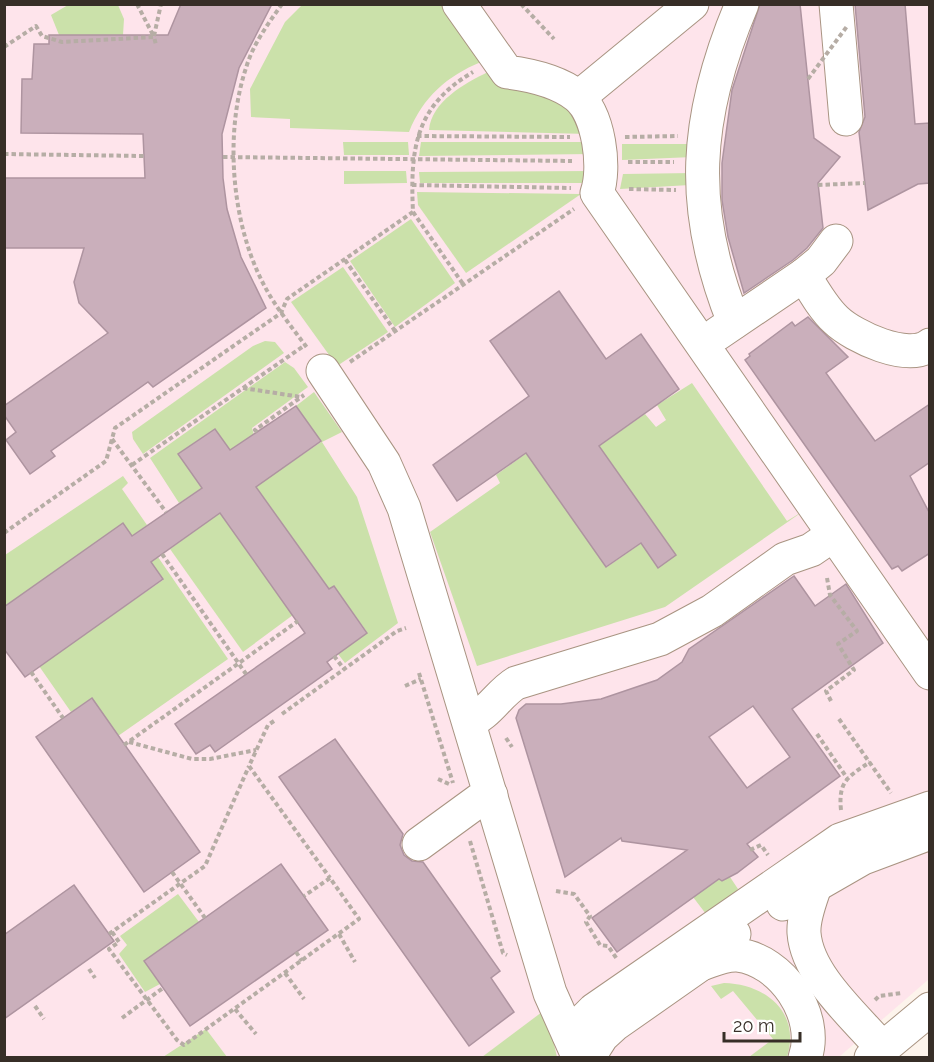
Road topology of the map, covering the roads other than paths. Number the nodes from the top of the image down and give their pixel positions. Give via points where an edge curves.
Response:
1 (459, 4) edge
2 (692, 4) edge
3 (742, 4) edge
4 (842, 15) edge
5 (579, 97) junction
6 (846, 119) dead end
7 (836, 241) dead end
8 (804, 275) junction
9 (734, 322) junction
10 (701, 345) junction
11 (930, 345) edge
12 (319, 369) road end
13 (833, 535) junction
14 (930, 673) edge
15 (469, 721) junction
16 (491, 795) junction
17 (930, 808) edge
18 (930, 833) edge
19 (419, 844) dead end
20 (816, 883) junction
21 (701, 964) junction
22 (930, 1009) edge
23 (578, 1050) edge
24 (878, 1054) edge
25 (805, 1058) edge

1 - 5 street via 507,72 553,83
2 - 5 street
3 - 9 street via 716,74 703,163 711,251
4 - 6 street
5 - 10 street via 595,128 599,170
7 - 8 street
8 - 9 street
8 - 11 street via 834,318 858,336 910,351
9 - 10 street
10 - 13 street
12 - 15 street via 393,479
13 - 14 street
13 - 15 street via 811,550 785,559 678,631 516,683 502,692 478,719
15 - 16 street
16 - 19 street
16 - 23 street via 550,993
17 - 23 street via 840,840 818,854 594,1010
18 - 20 street via 863,858
20 - 21 street via 735,934
20 - 24 street via 804,933 809,951 826,985
21 - 23 street
21 - 25 street via 736,955 758,961 776,973 803,1012 808,1037
22 - 24 street

